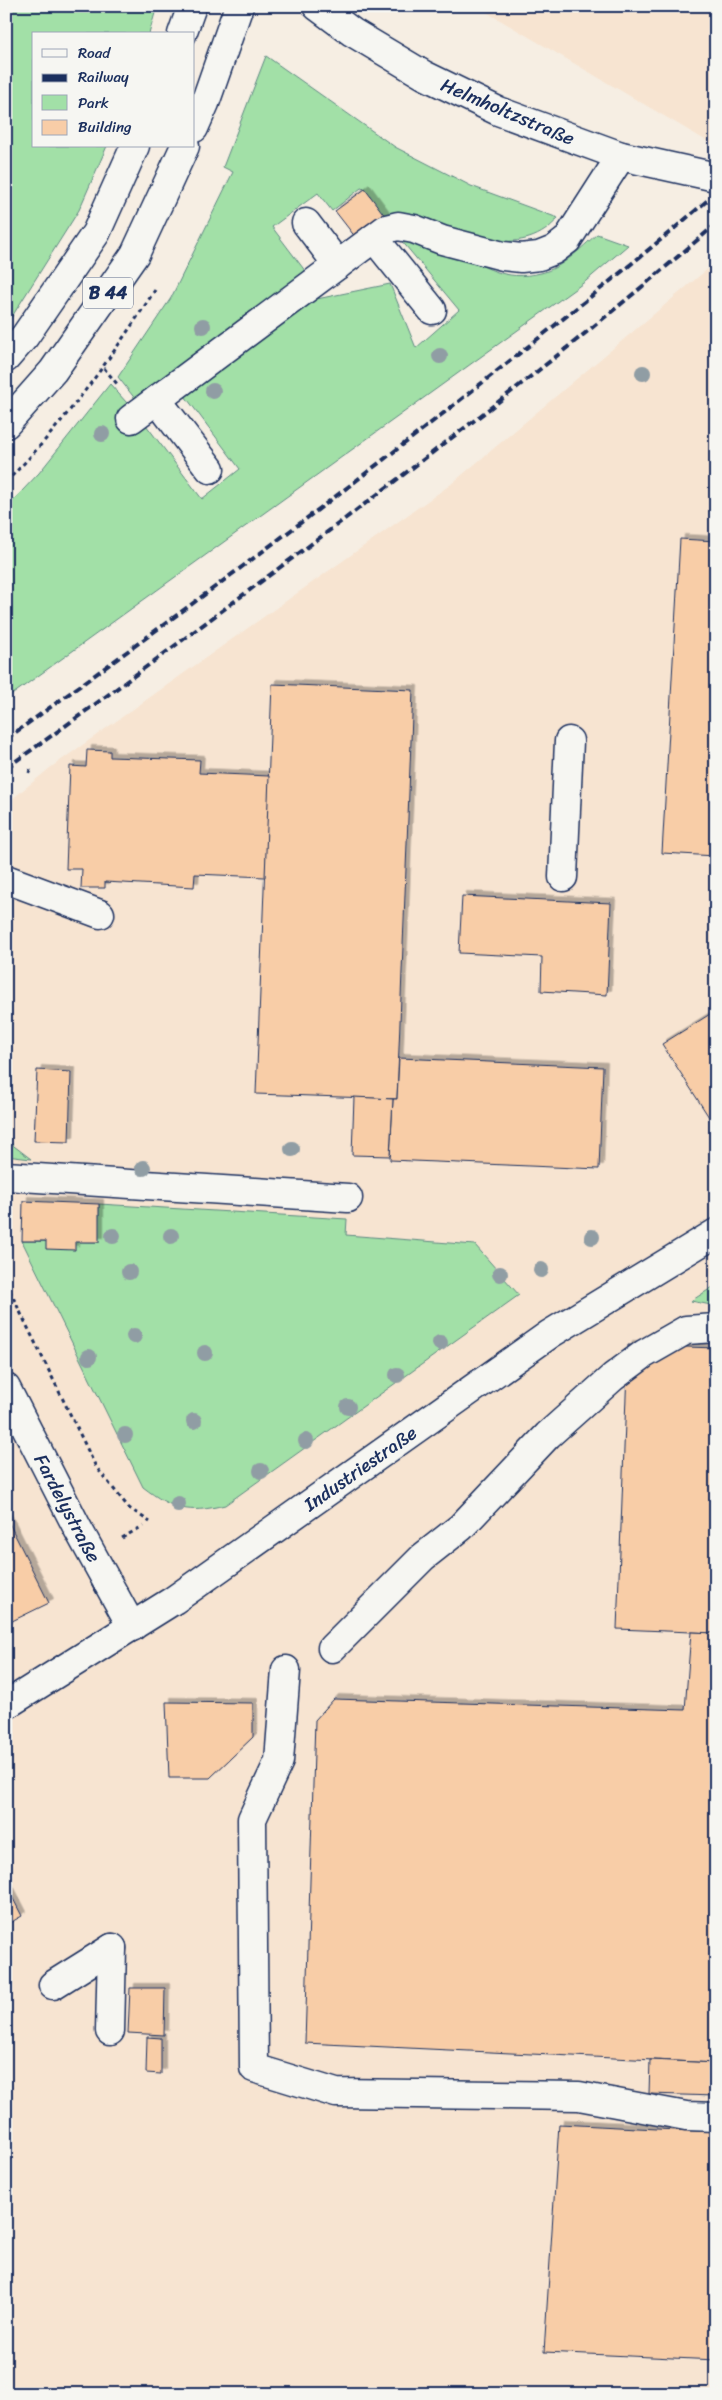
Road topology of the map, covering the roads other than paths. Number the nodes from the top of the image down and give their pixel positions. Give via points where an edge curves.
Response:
1 (192, 6) edge
2 (239, 6) edge
3 (316, 6) edge
4 (183, 32) edge
5 (195, 126) edge
6 (134, 148) edge
7 (184, 148) edge
8 (621, 156) junction
9 (716, 177) edge
10 (306, 223) dead end
11 (374, 238) junction
12 (338, 265) junction
13 (432, 310) dead end
14 (6, 358) edge
15 (157, 400) junction
16 (132, 419) dead end
17 (6, 424) edge
18 (210, 469) dead end
19 (569, 741) dead end
20 (563, 877) dead end
21 (6, 878) edge
22 (100, 914) dead end
23 (6, 1176) edge
24 (348, 1198) dead end
25 (716, 1233) edge
26 (716, 1328) edge
27 (6, 1388) edge
28 (132, 1627) junction
29 (332, 1648) dead end
30 (286, 1670) dead end
31 (6, 1706) edge
32 (53, 1985) dead end
33 (110, 2032) dead end
34 (716, 2117) edge

1 - 4 street
2 - 5 street
3 - 8 street, Helmholtzstraße via 352,32 424,75 498,111
6 - 14 street, B 44 via 96,233 25,336
7 - 17 street, B 44 via 136,254 53,372
8 - 9 street, Helmholtzstraße
8 - 11 street via 567,240 539,256 503,256 398,226 386,229
10 - 12 street
11 - 12 street
11 - 13 street
12 - 15 street
15 - 16 street
15 - 18 street
19 - 20 street
21 - 22 street
23 - 24 street
25 - 28 street, Industriestraße via 550,1334
26 - 29 street via 686,1330 644,1354 613,1377 548,1435 461,1527 423,1557
27 - 28 street, Fardelystraße
28 - 31 street, Industriestraße
30 - 34 street via 279,1762 252,1819 254,2068 336,2093 579,2096 686,2116
32 - 33 street via 112,1948

